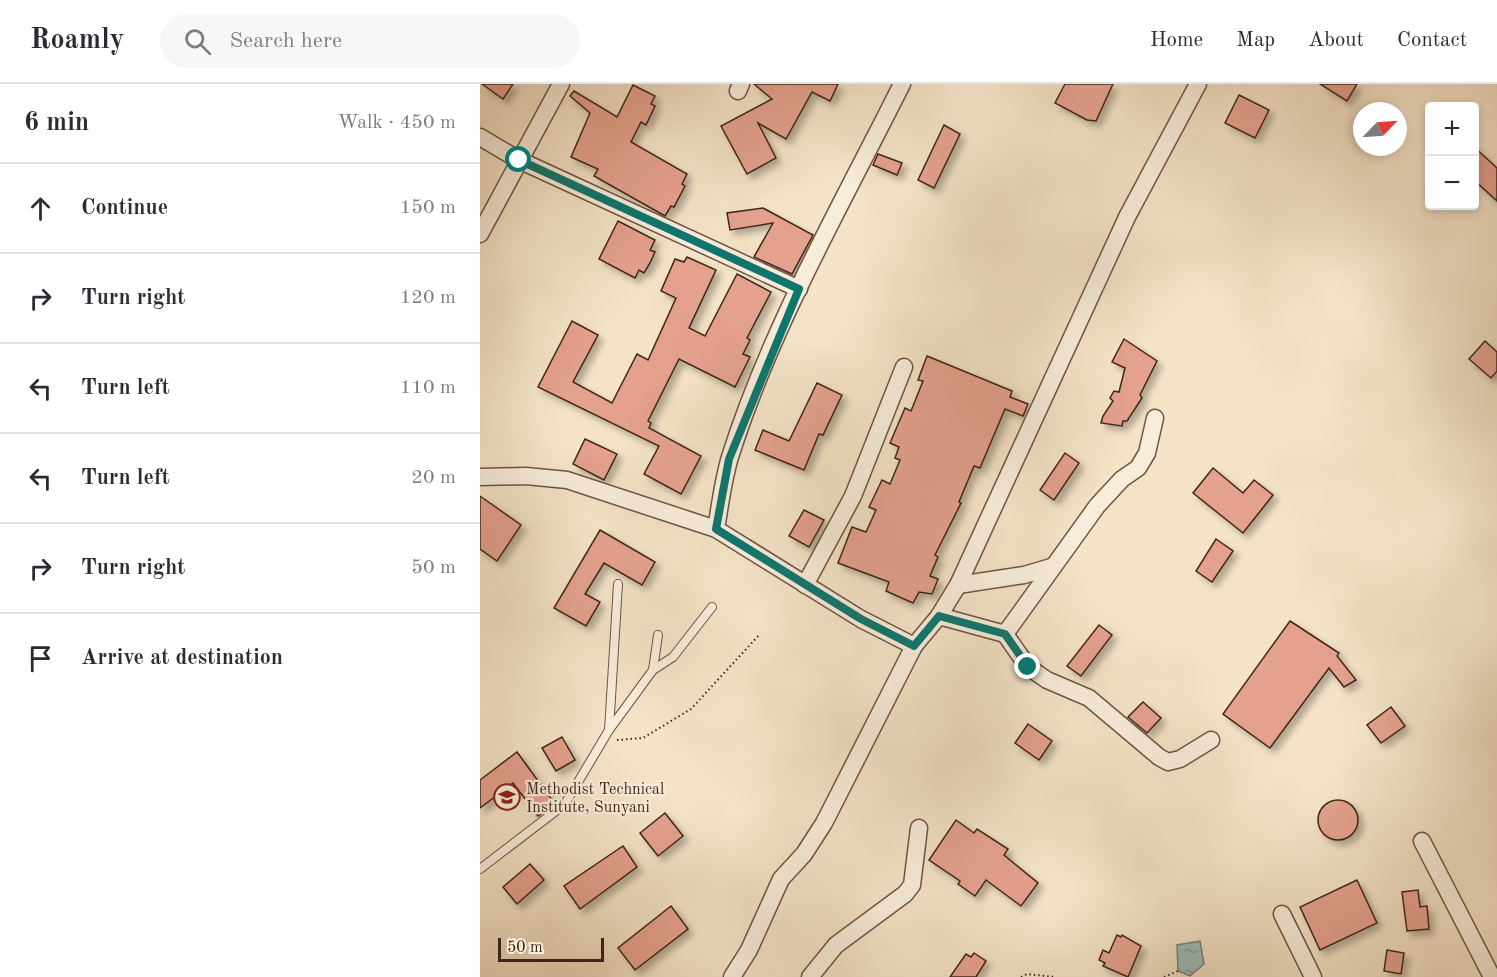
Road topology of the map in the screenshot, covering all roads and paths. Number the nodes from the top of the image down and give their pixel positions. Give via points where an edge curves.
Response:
1 (561, 84) edge
2 (902, 84) edge
3 (1198, 84) edge
4 (480, 138) edge
5 (519, 160) junction
6 (480, 234) edge
7 (799, 289) junction
8 (904, 367) dead end
9 (1155, 418) dead end
10 (480, 477) edge
11 (716, 529) junction
12 (1051, 567) junction
13 (618, 584) dead end
14 (805, 585) junction
15 (958, 585) junction
16 (712, 607) dead end
17 (939, 616) junction
18 (759, 634) dead end
19 (1005, 634) junction
20 (658, 635) dead end
21 (914, 646) junction
22 (653, 670) junction
23 (609, 730) junction
24 (1211, 740) dead end
25 (603, 741) junction
26 (919, 828) dead end
27 (1422, 841) dead end
28 (480, 869) edge
29 (1282, 914) dead end
30 (1178, 971) dead end
31 (732, 977) edge
32 (810, 977) edge
33 (1021, 977) edge
34 (1055, 977) edge
35 (1164, 977) edge
36 (1313, 977) edge
37 (1492, 977) edge

1 - 5 street
2 - 7 street
3 - 15 street via 1127,217
4 - 5 street
5 - 6 street
5 - 7 street
7 - 11 street via 729,459
8 - 14 street via 853,496
9 - 12 street via 1147,453 1138,468 1097,506
10 - 11 street via 567,480
11 - 14 street
12 - 15 street
12 - 19 street
13 - 23 lane
14 - 21 street
15 - 17 street
16 - 22 lane via 673,657
17 - 19 street
17 - 21 street
18 - 25 path via 691,709 643,738
19 - 24 street via 1028,667 1089,698 1168,762
20 - 22 lane
21 - 31 street via 824,823 804,854 781,879 749,950
22 - 23 lane
23 - 25 lane
25 - 28 lane via 565,804
26 - 32 street via 912,885 836,945
27 - 37 street
29 - 36 street
30 - 35 path
33 - 34 path

